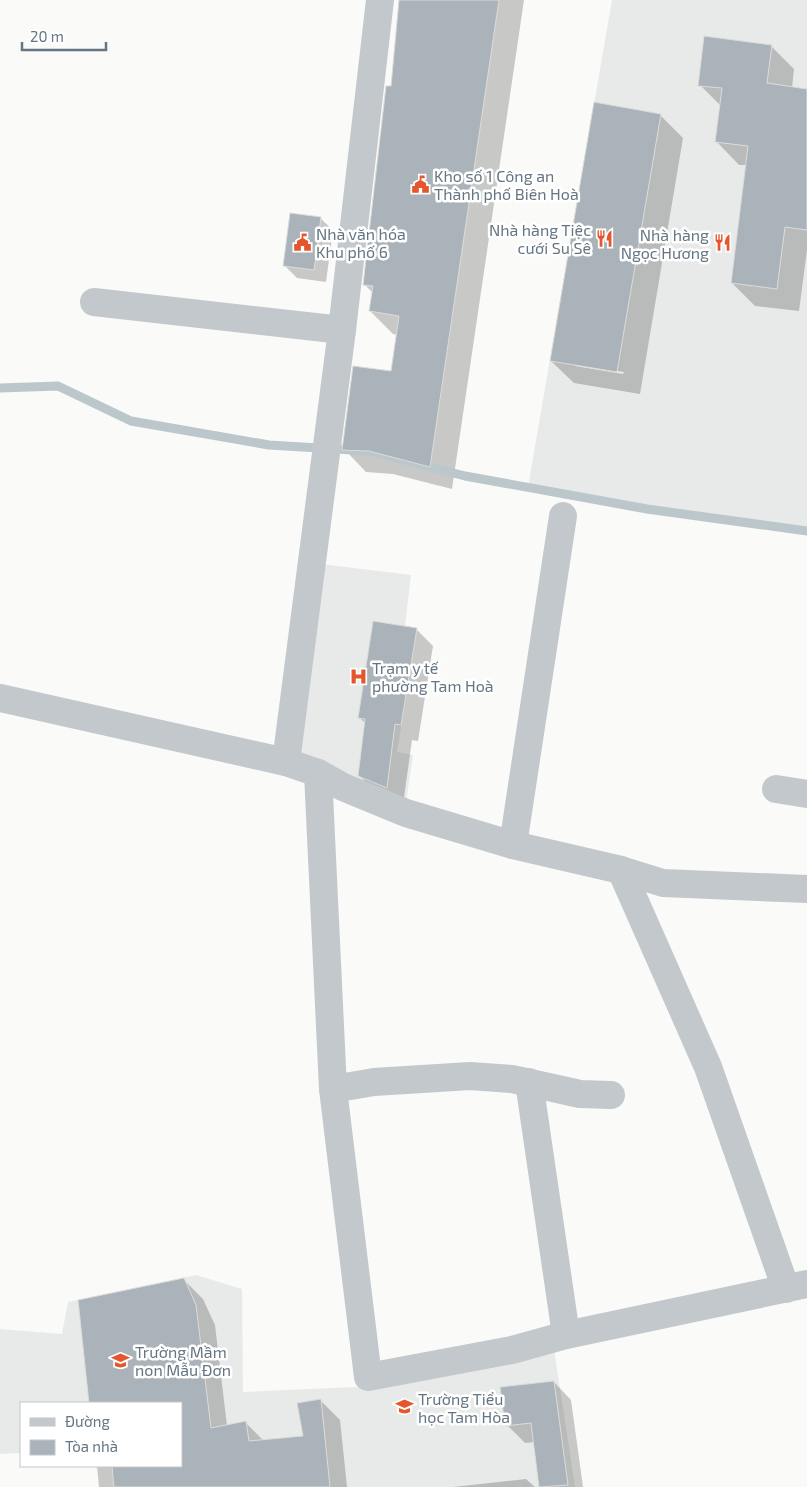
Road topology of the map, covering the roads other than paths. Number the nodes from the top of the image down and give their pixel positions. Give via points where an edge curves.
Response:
1 (380, 0) edge
2 (94, 302) dead end
3 (342, 330) junction
4 (563, 516) dead end
5 (0, 698) edge
6 (286, 762) junction
7 (318, 773) junction
8 (776, 789) dead end
9 (807, 794) edge
10 (513, 845) junction
11 (621, 870) junction
12 (807, 889) edge
13 (529, 1082) junction
14 (334, 1088) junction
15 (611, 1095) dead end
16 (797, 1286) edge
17 (566, 1335) junction

1 - 3 street
2 - 3 street
3 - 6 street
4 - 10 street
5 - 6 street
6 - 7 street
7 - 10 street via 406,813
7 - 14 street
8 - 9 street
10 - 11 street
11 - 12 street via 664,883
11 - 16 street via 708,1067
13 - 14 street via 470,1076 402,1079
13 - 15 street via 580,1094
13 - 17 street
14 - 17 street via 368,1377 512,1350
16 - 17 street

